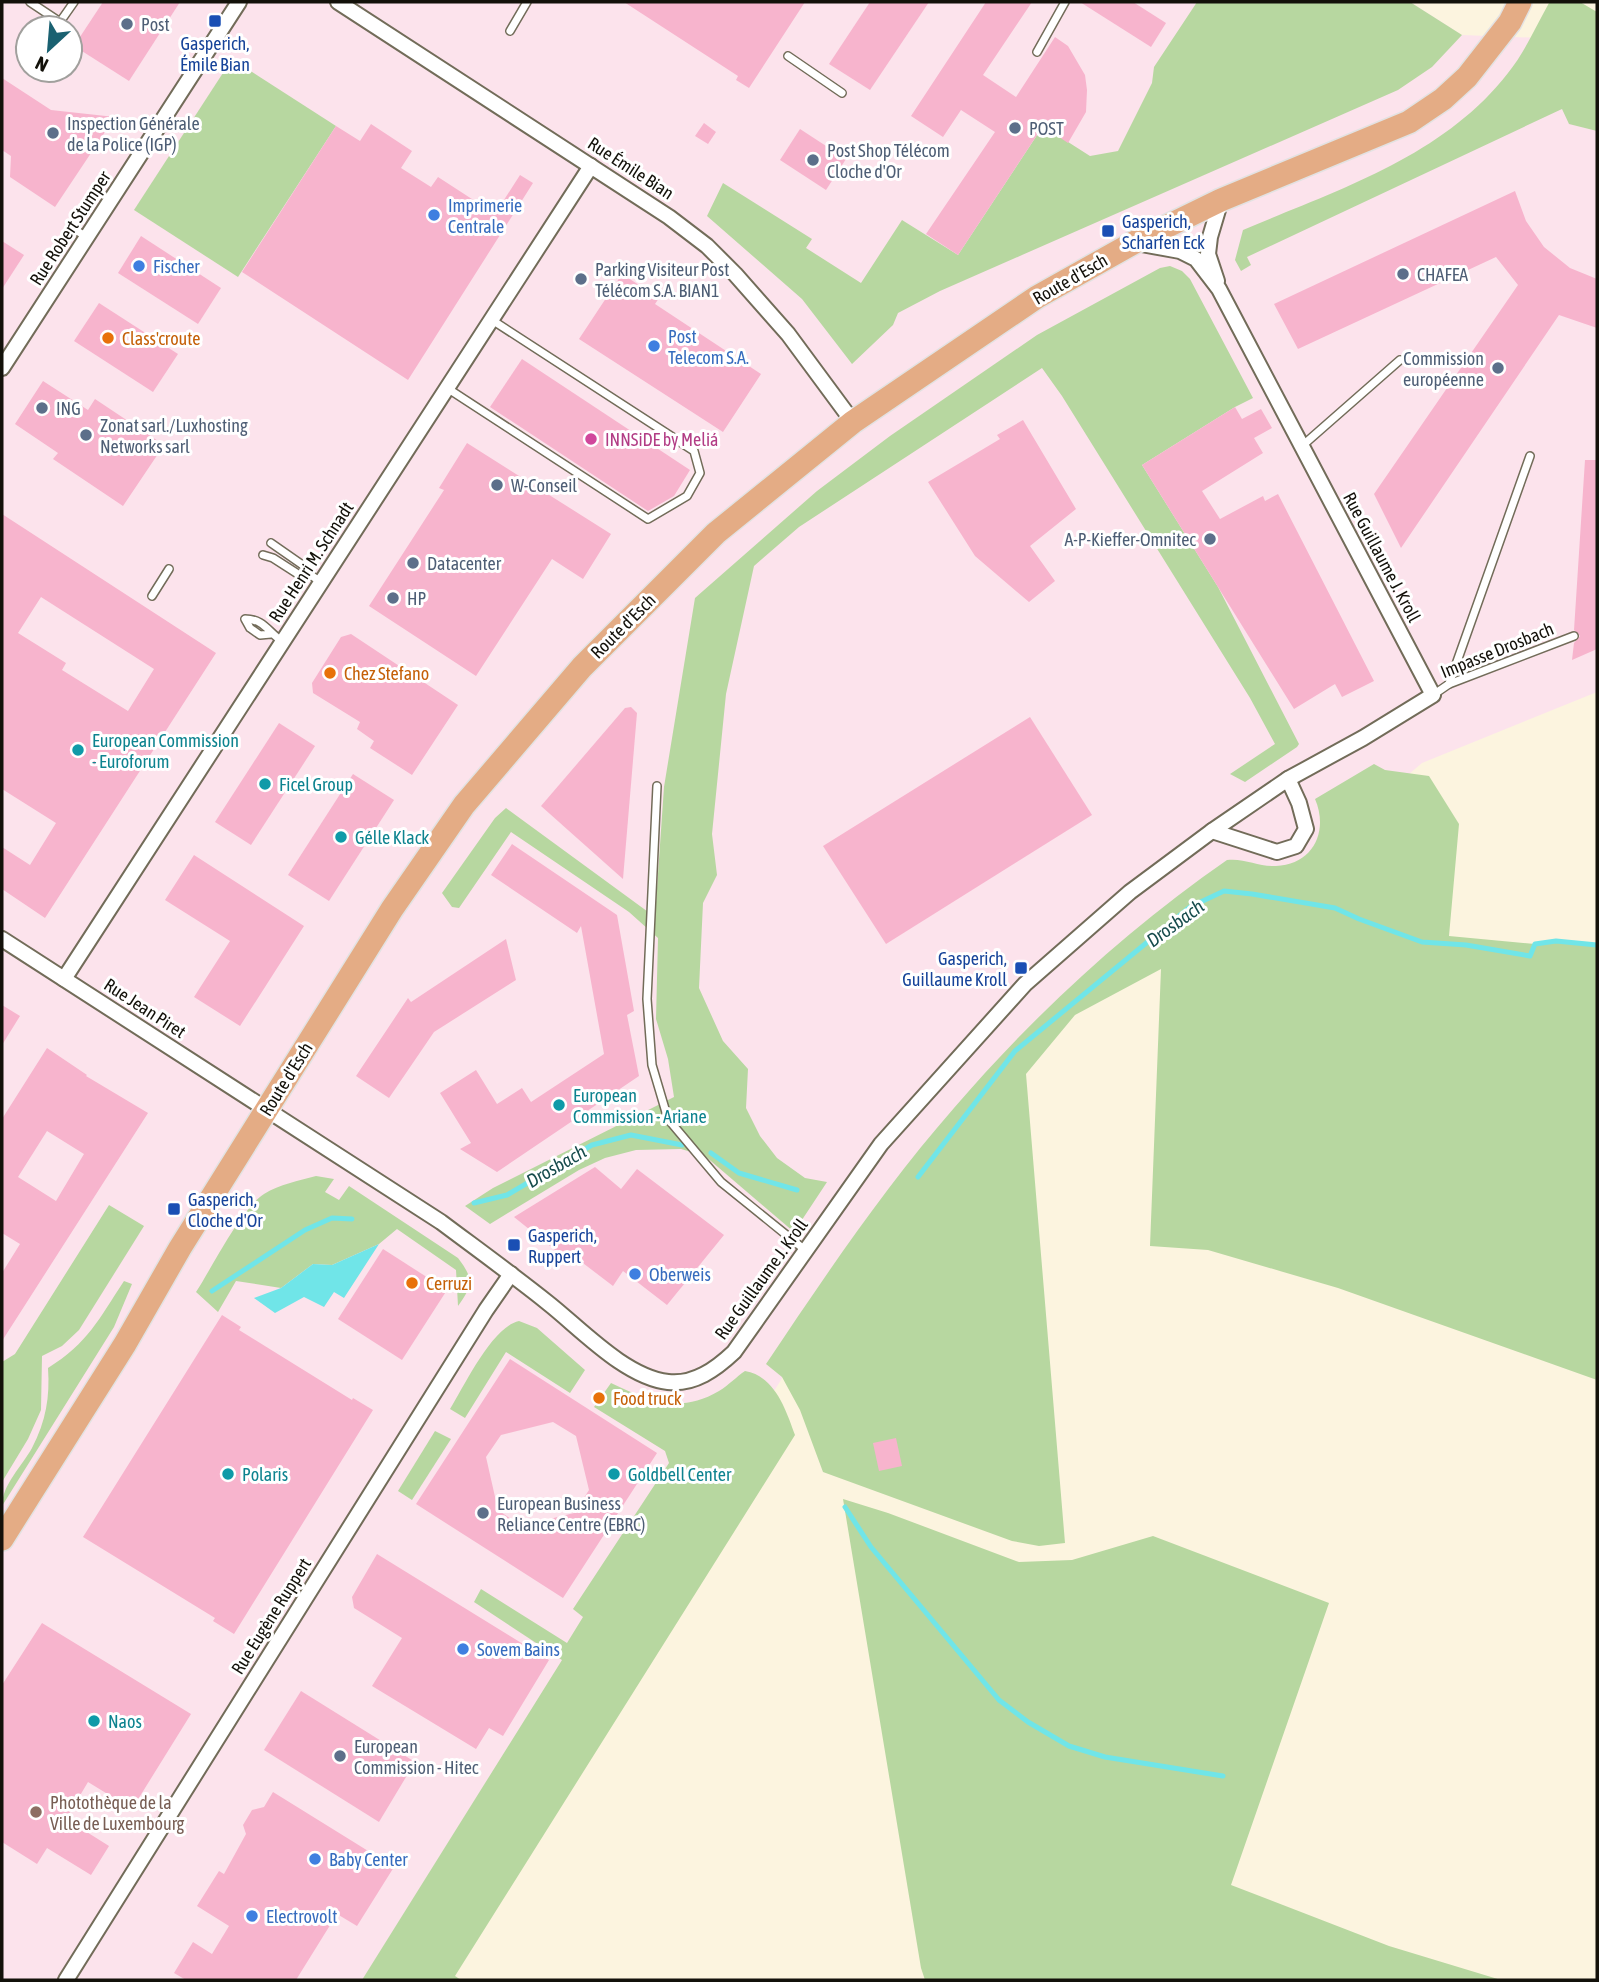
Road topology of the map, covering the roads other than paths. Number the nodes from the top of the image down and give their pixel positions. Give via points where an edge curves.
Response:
1 (30, 2) edge
2 (74, 2) edge
3 (239, 2) edge
4 (338, 2) edge
5 (527, 2) edge
6 (1065, 2) edge
7 (1520, 2) edge
8 (510, 30) dead end
9 (1037, 52) dead end
10 (788, 56) dead end
11 (842, 93) dead end
12 (591, 166) junction
13 (1221, 200) junction
14 (72, 228) dead end
15 (87, 237) junction
16 (1135, 242) junction
17 (1219, 289) junction
18 (491, 320) junction
19 (1400, 360) dead end
20 (2, 368) edge
21 (447, 388) junction
22 (853, 422) junction
23 (1302, 446) junction
24 (1530, 456) dead end
25 (271, 543) dead end
26 (263, 555) dead end
27 (169, 569) dead end
28 (315, 578) junction
29 (152, 596) dead end
30 (1574, 636) dead end
31 (1449, 684) junction
32 (1433, 695) junction
33 (1289, 779) junction
34 (657, 786) dead end
35 (1212, 831) junction
36 (2, 939) edge
37 (64, 979) junction
38 (267, 1110) junction
39 (805, 1250) junction
40 (511, 1274) junction
41 (2, 1539) edge
42 (66, 1980) edge

1 - 2 lane via 60,22
3 - 15 street, Rue Robert Stumper
4 - 12 street, Rue Émile Bian
5 - 8 lane
6 - 9 lane
7 - 13 main road, Route d'Esch via 1468,77 1409,122
10 - 11 lane
12 - 18 street, Rue Henri M. Schnadt
12 - 22 street, Rue Émile Bian via 707,246 788,334
13 - 16 main road, Route d'Esch
13 - 17 street, Rue Guillaume J. Kroll via 1209,254
14 - 15 lane
15 - 20 street, Rue Robert Stumper
16 - 17 street, Rue Guillaume J. Kroll via 1181,251 1196,259
16 - 22 main road, Route d'Esch via 1037,297
17 - 23 street, Rue Guillaume J. Kroll
18 - 21 street, Rue Henri M. Schnadt
18 - 21 lane via 694,451 700,473 687,496 648,519
19 - 23 lane
21 - 28 street, Rue Henri M. Schnadt
22 - 38 main road, Route d'Esch via 716,533 582,667 527,731 464,805 392,909
23 - 32 street, Rue Guillaume J. Kroll
24 - 31 lane
25 - 28 lane
26 - 28 lane via 301,576
27 - 29 lane
28 - 37 street, Rue Henri M. Schnadt
30 - 31 lane, Impasse Drosbach
31 - 32 lane, Impasse Drosbach
32 - 33 street, Rue Guillaume J. Kroll
33 - 35 street, Rue Guillaume J. Kroll
33 - 35 street via 1306,829 1296,846 1277,852
34 - 39 lane via 647,999 652,1065 668,1119 720,1182
35 - 39 street, Rue Guillaume J. Kroll via 1130,892 1025,984 881,1144
36 - 37 street, Rue Jean Piret
37 - 38 street, Rue Jean Piret
38 - 40 street, Rue Guillaume J. Kroll
38 - 41 main road, Route d'Esch
39 - 40 street, Rue Guillaume J. Kroll via 734,1352 706,1375 668,1382 626,1366
40 - 42 street, Rue Eugène Ruppert

